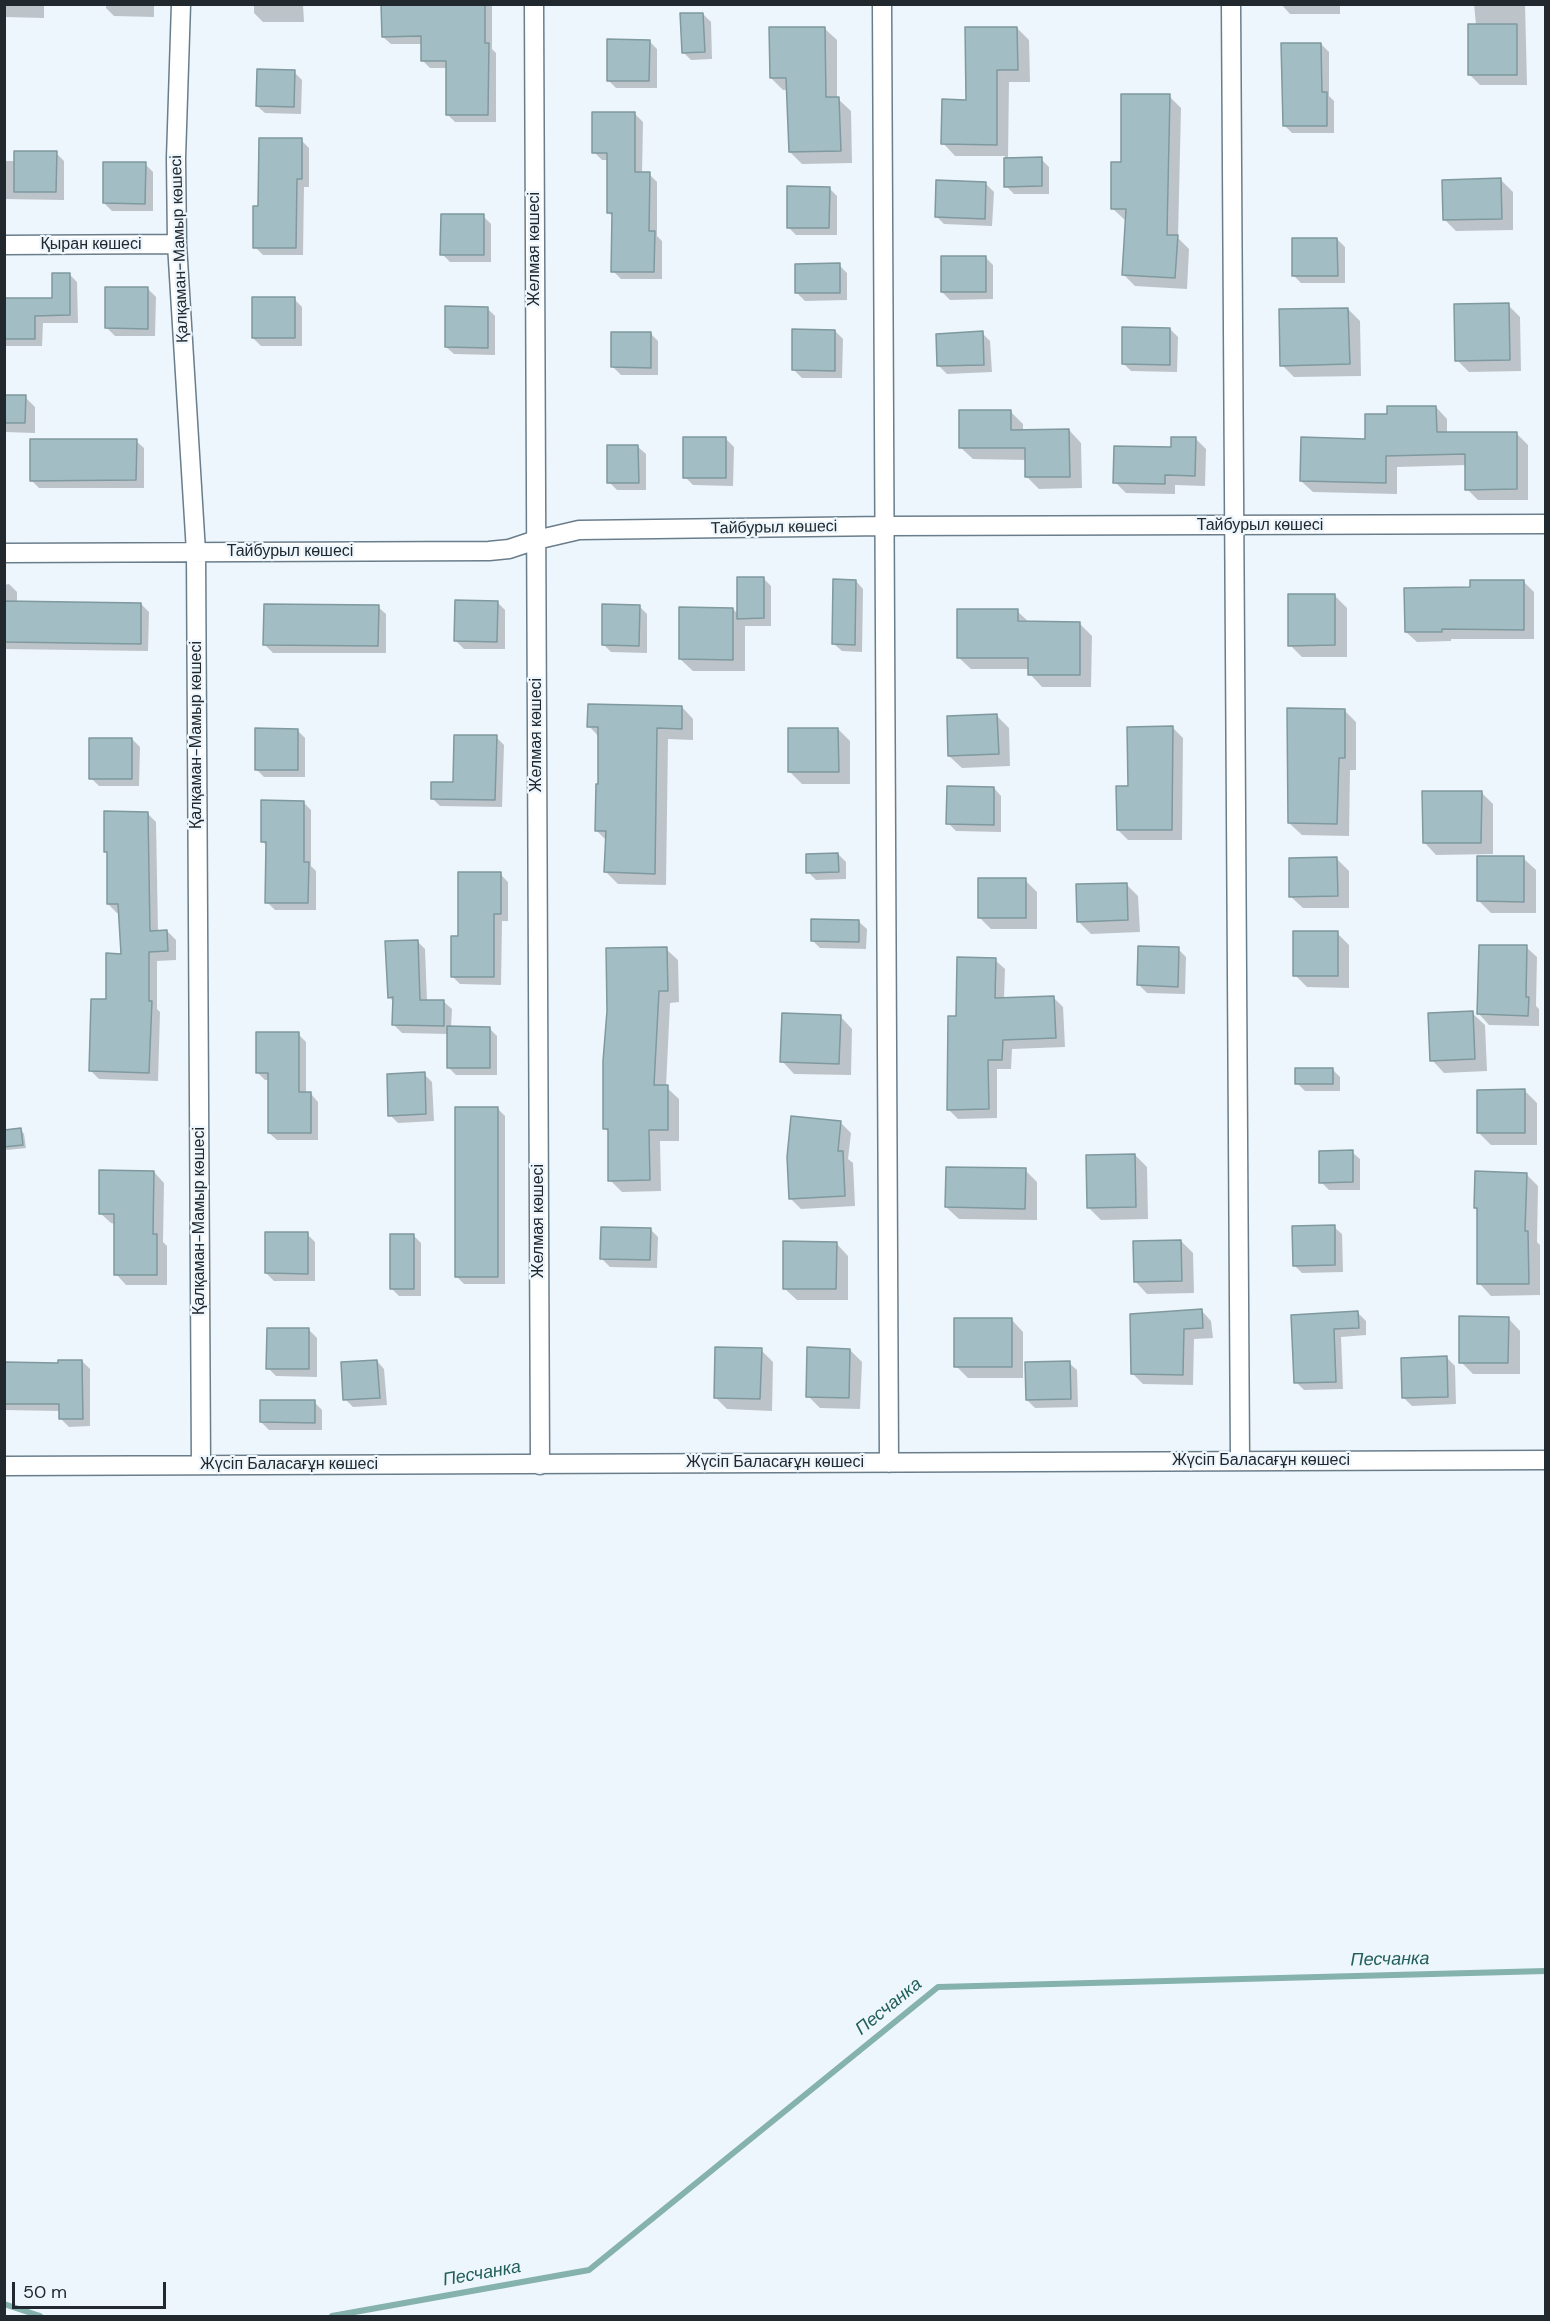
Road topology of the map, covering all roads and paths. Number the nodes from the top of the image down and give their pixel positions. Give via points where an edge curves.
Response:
1 (181, 4) edge
2 (534, 4) edge
3 (882, 4) edge
4 (1231, 4) edge
5 (177, 244) junction
6 (4, 245) edge
7 (1545, 524) edge
8 (884, 526) junction
9 (1233, 527) junction
10 (536, 540) junction
11 (196, 552) junction
12 (4, 553) edge
13 (1240, 1460) junction
14 (1545, 1460) edge
15 (889, 1462) junction
16 (201, 1465) junction
17 (540, 1465) junction
18 (4, 1466) edge

1 - 5 street, Қалқаман-Мамыр көшесі
2 - 10 street, Желмая көшесі
3 - 8 street
4 - 9 street
5 - 6 street, Қыран көшесі
5 - 11 street, Қалқаман-Мамыр көшесі
7 - 9 street, Тайбурыл көшесі
8 - 9 street, Тайбурыл көшесі
8 - 10 street, Тайбурыл көшесі via 579,530
8 - 15 street
9 - 13 street
10 - 11 street, Тайбурыл көшесі via 489,551
10 - 17 street, Желмая көшесі
11 - 12 street, Тайбурыл көшесі
11 - 16 street, Қалқаман-Мамыр көшесі
13 - 14 street, Жүсіп Баласағұн көшесі
13 - 15 street, Жүсіп Баласағұн көшесі
15 - 17 street, Жүсіп Баласағұн көшесі
16 - 17 street, Жүсіп Баласағұн көшесі
16 - 18 street, Жүсіп Баласағұн көшесі

